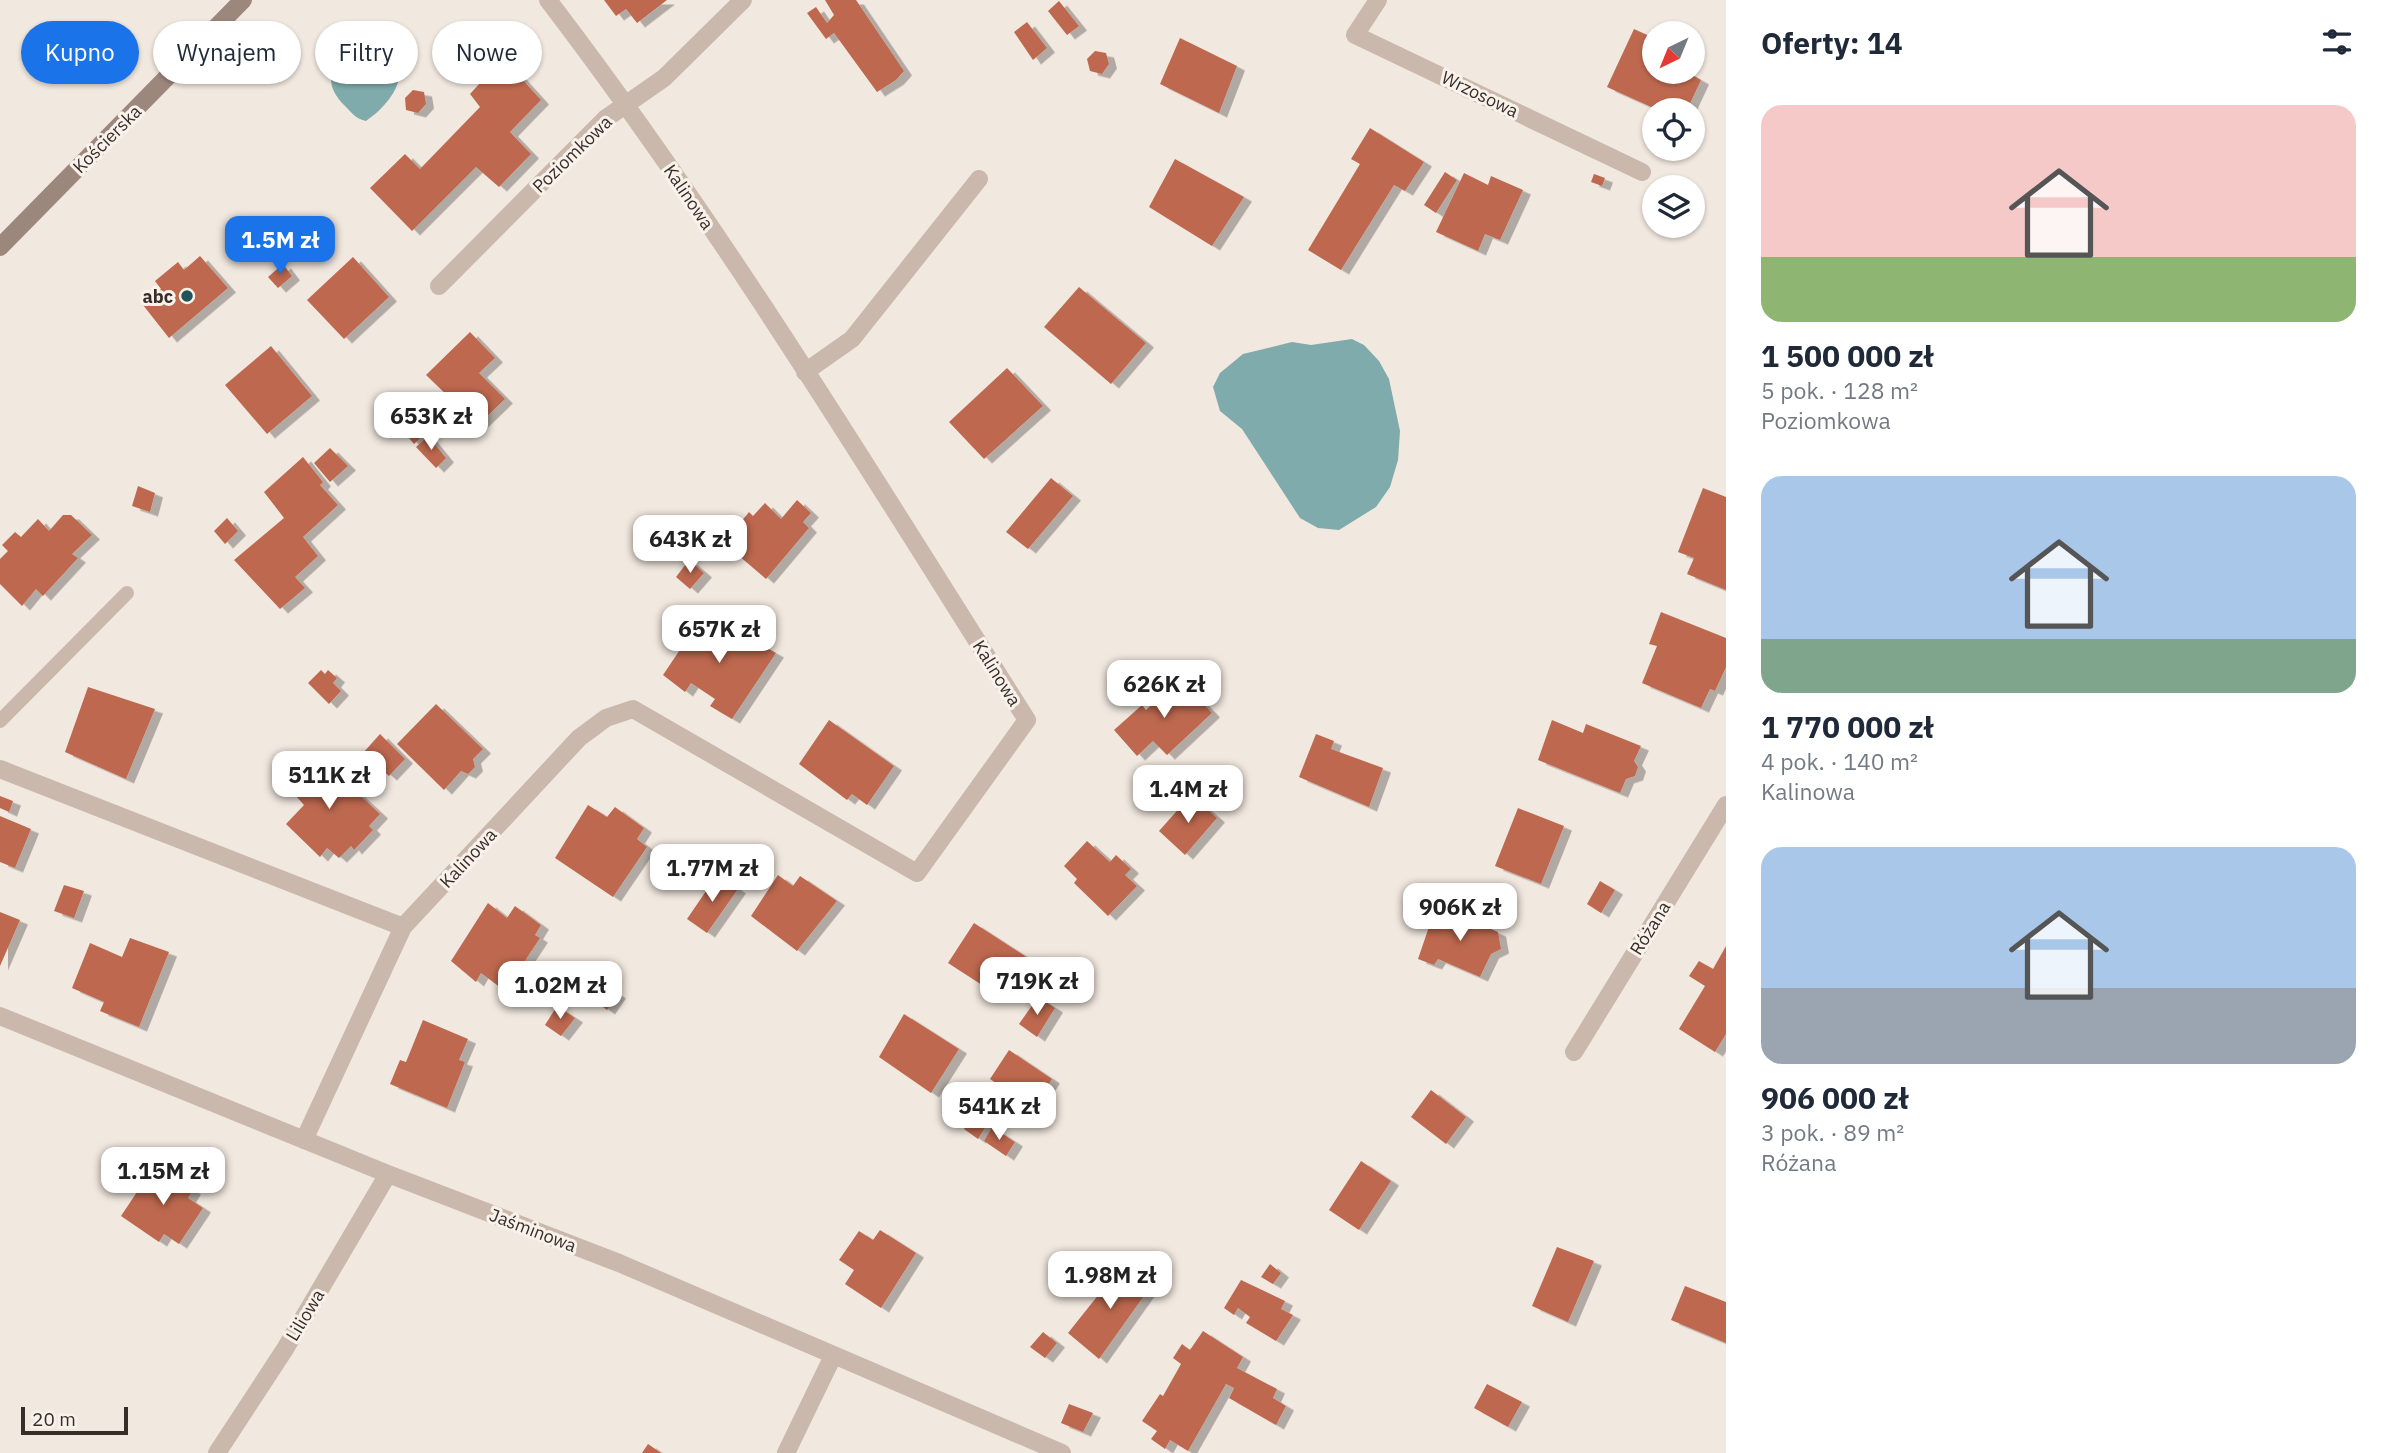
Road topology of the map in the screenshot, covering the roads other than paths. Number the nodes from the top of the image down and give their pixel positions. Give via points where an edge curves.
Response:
1 (243, 0) edge
2 (548, 0) edge
3 (743, 0) edge
4 (1378, 0) edge
5 (627, 104) junction
6 (1642, 172) dead end
7 (979, 179) dead end
8 (0, 247) edge
9 (439, 286) dead end
10 (805, 372) junction
11 (127, 593) dead end
12 (0, 721) edge
13 (0, 769) edge
14 (1726, 805) edge
15 (402, 927) junction
16 (0, 1016) edge
17 (1574, 1052) dead end
18 (304, 1140) junction
19 (388, 1174) junction
20 (833, 1356) junction
21 (217, 1453) edge
22 (786, 1453) edge
23 (1062, 1453) edge

1 - 8 main road, Kościerska
2 - 5 street, Kalinowa
3 - 5 street, Poziomkowa via 664,78
4 - 6 street, Wrzosowa via 1356,35
5 - 9 street, Poziomkowa via 605,119
5 - 10 street, Kalinowa
7 - 10 street via 852,339
10 - 15 street, Kalinowa via 1027,720 917,873 633,709 606,718 579,738
11 - 12 lane
13 - 15 street
14 - 17 street, Różana
15 - 18 street, Kalinowa
16 - 18 street, Jaśminowa
18 - 19 street, Jaśminowa
19 - 20 street, Jaśminowa via 619,1263
19 - 21 street, Liliowa via 285,1349
20 - 22 street
20 - 23 street, Jaśminowa

